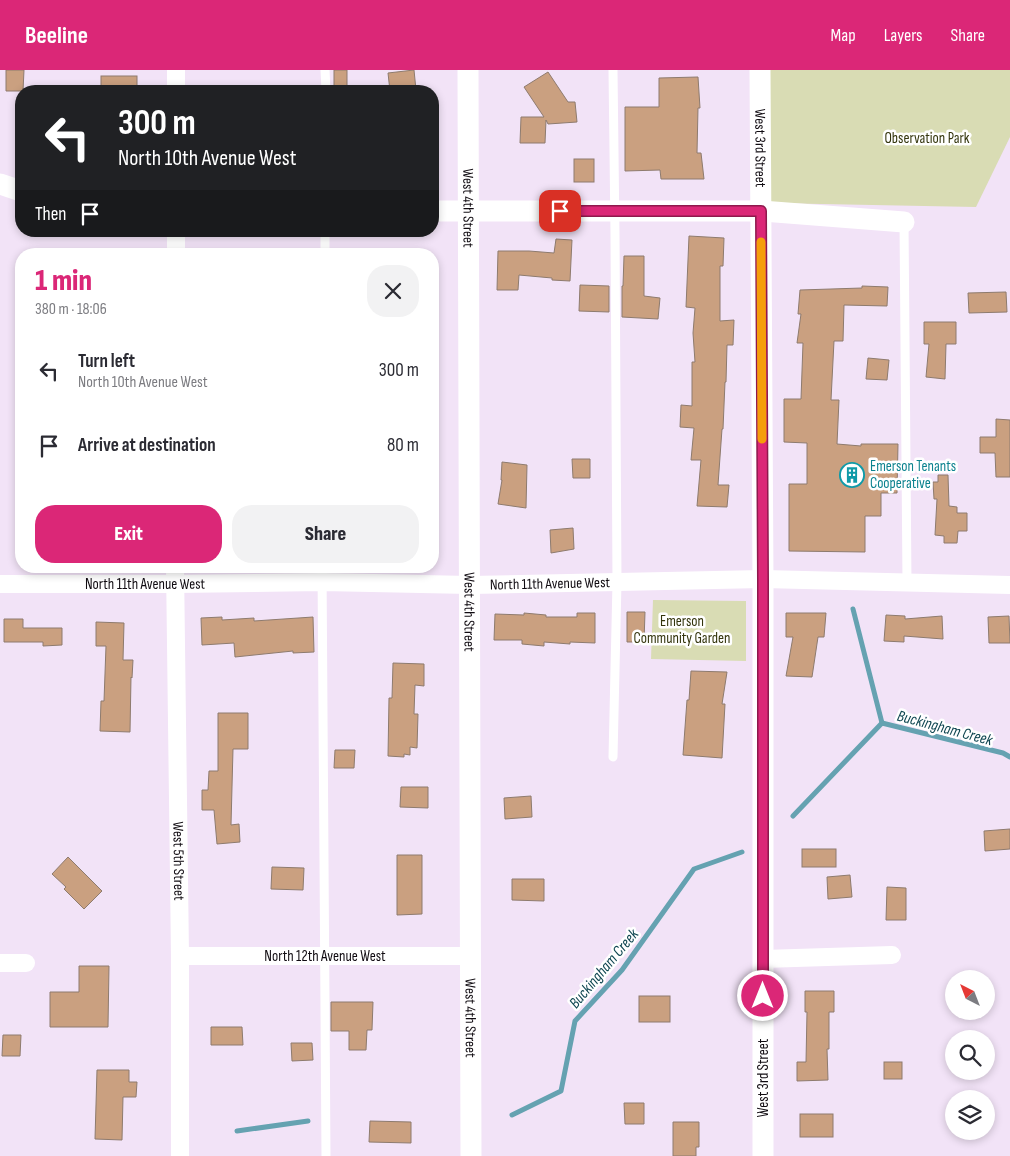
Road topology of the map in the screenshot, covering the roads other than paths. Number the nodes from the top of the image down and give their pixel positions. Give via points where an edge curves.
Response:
1 (176, 70) edge
2 (325, 70) edge
3 (468, 70) edge
4 (613, 70) edge
5 (760, 70) edge
6 (176, 85) edge
7 (326, 85) edge
8 (0, 184) edge
9 (15, 189) edge
10 (439, 211) edge
11 (468, 211) junction
12 (761, 211) junction
13 (615, 212) junction
14 (904, 222) joint
15 (175, 573) edge
16 (322, 574) edge
17 (763, 580) junction
18 (617, 582) junction
19 (907, 583) junction
20 (0, 584) edge
21 (175, 584) junction
22 (470, 585) junction
23 (1010, 585) edge
24 (613, 757) dead end
25 (892, 955) dead end
26 (180, 956) junction
27 (471, 956) junction
28 (325, 957) junction
29 (763, 958) junction
30 (0, 963) edge
31 (26, 964) dead end
32 (180, 1156) edge
33 (326, 1156) edge
34 (471, 1156) edge
35 (762, 1156) edge

1 - 6 street
2 - 7 lane
3 - 11 street, West 4th Street
4 - 13 lane
5 - 12 street, West 3rd Street
8 - 9 street
10 - 11 street
11 - 13 street
11 - 22 street, West 4th Street
12 - 13 street
12 - 14 street
12 - 17 street, West 3rd Street
13 - 18 lane
14 - 19 lane
15 - 21 street, West 5th Street
16 - 21 street, North 11th Avenue West
16 - 22 street, North 11th Avenue West
16 - 28 lane
17 - 18 street, North 11th Avenue West
17 - 19 street, North 11th Avenue West
17 - 29 street, West 3rd Street
18 - 22 street, North 11th Avenue West
18 - 24 lane
19 - 23 street, North 11th Avenue West
20 - 21 street, North 11th Avenue West
21 - 26 street, West 5th Street
22 - 27 street, West 4th Street
25 - 29 street
26 - 28 street, North 12th Avenue West
26 - 32 street, West 5th Street
27 - 28 street, North 12th Avenue West
27 - 34 street, West 4th Street
28 - 33 lane
29 - 35 street, West 3rd Street
30 - 31 street

